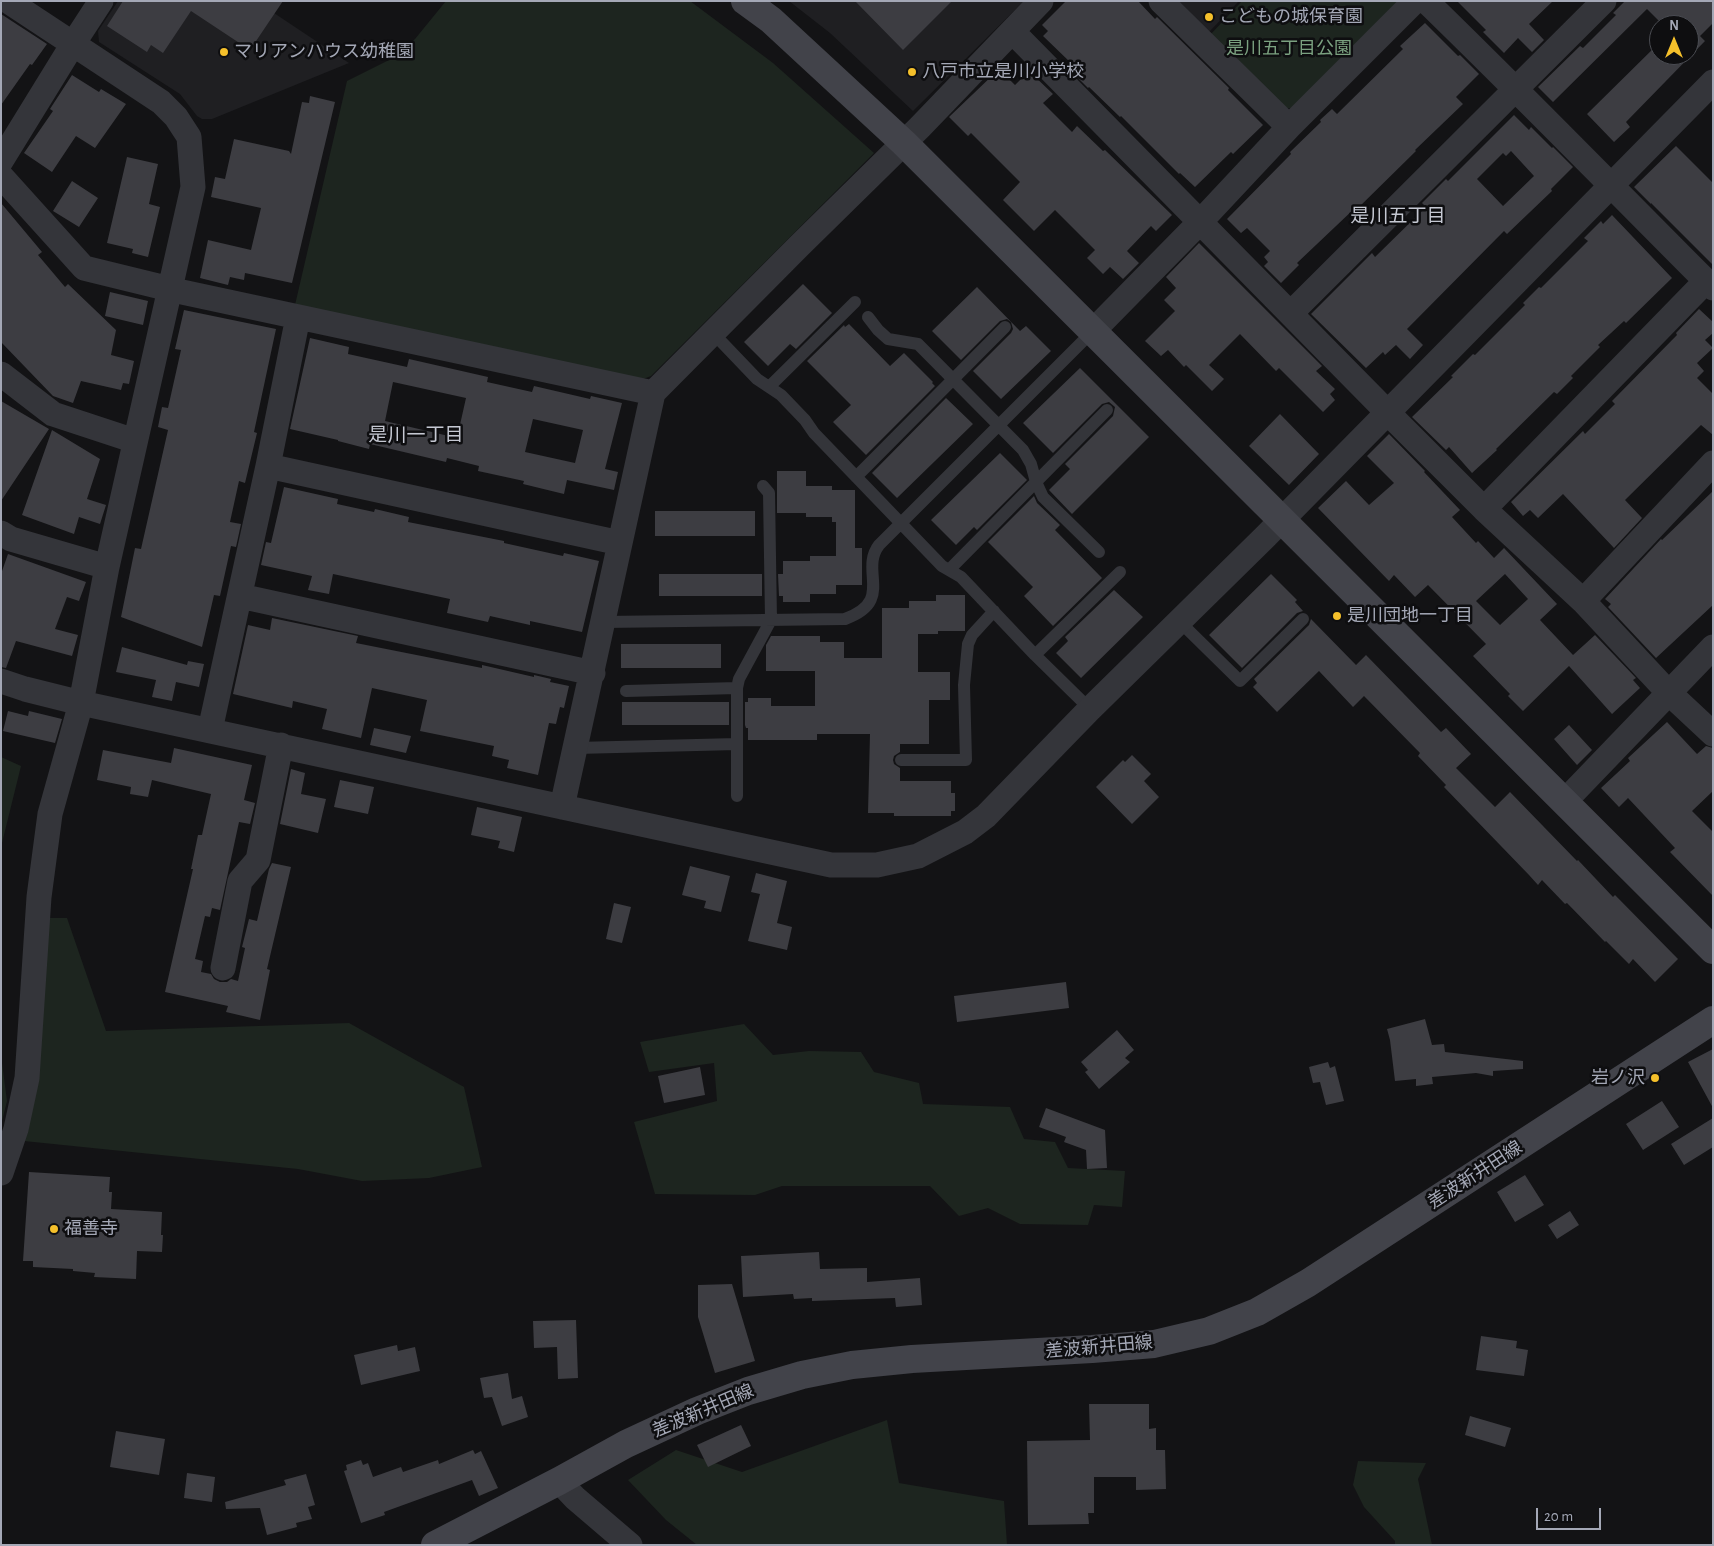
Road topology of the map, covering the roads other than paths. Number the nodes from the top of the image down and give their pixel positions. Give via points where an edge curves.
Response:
1 (8, 1) edge
2 (102, 1) edge
3 (745, 1) edge
4 (1041, 1) edge
5 (1161, 1) edge
6 (1415, 1) edge
7 (1426, 1) edge
8 (1604, 1) edge
9 (1013, 32) junction
10 (73, 44) junction
11 (1713, 82) edge
12 (1516, 89) junction
13 (1289, 127) junction
14 (904, 143) junction
15 (1, 161) edge
16 (1, 176) edge
17 (1610, 186) junction
18 (1201, 221) junction
19 (1709, 284) edge
20 (169, 290) junction
21 (855, 302) dead end
22 (1291, 313) junction
23 (298, 317) junction
24 (868, 317) dead end
25 (1006, 327) dead end
26 (1092, 331) junction
27 (713, 333) junction
28 (1, 374) edge
29 (953, 379) junction
30 (769, 387) junction
31 (653, 393) junction
32 (1108, 410) dead end
33 (1387, 412) junction
34 (999, 425) junction
35 (135, 441) junction
36 (1713, 463) edge
37 (268, 466) junction
38 (856, 477) junction
39 (1036, 482) junction
40 (763, 486) dead end
41 (1484, 509) junction
42 (1281, 520) junction
43 (900, 522) junction
44 (1, 534) edge
45 (620, 543) junction
46 (1099, 552) dead end
47 (107, 567) junction
48 (949, 570) junction
49 (1120, 572) dead end
50 (240, 596) junction
51 (1583, 601) junction
52 (994, 611) junction
53 (771, 620) junction
54 (1303, 620) dead end
55 (603, 622) junction
56 (1180, 622) junction
57 (1713, 647) edge
58 (1035, 655) junction
59 (593, 673) junction
60 (1, 681) edge
61 (737, 688) junction
62 (626, 691) dead end
63 (1668, 692) junction
64 (81, 703) junction
65 (1090, 709) junction
66 (210, 730) junction
67 (1713, 734) edge
68 (737, 744) junction
69 (281, 745) junction
70 (576, 748) junction
71 (901, 760) dead end
72 (737, 796) dead end
73 (1565, 801) junction
74 (562, 807) junction
75 (1713, 950) edge
76 (223, 968) dead end
77 (1713, 1020) edge
78 (1, 1174) edge
79 (559, 1481) junction
80 (435, 1545) edge
81 (630, 1545) edge

1 - 10 street
2 - 10 street
3 - 14 main road via 771,20
4 - 9 street
5 - 13 street
6 - 13 street
7 - 12 street
8 - 12 street
9 - 14 street
9 - 18 street
10 - 15 street
10 - 20 street via 161,102 189,137 193,187
11 - 17 street
12 - 17 street
12 - 22 street
13 - 18 street
14 - 26 main road
14 - 27 street
16 - 20 street via 84,268
17 - 19 street
17 - 33 street
18 - 22 street
18 - 26 street
19 - 41 street
20 - 23 street
20 - 35 street
21 - 30 lane
22 - 33 street
23 - 31 street
23 - 37 street
24 - 29 lane via 888,339 918,344
25 - 29 lane
26 - 34 lane
26 - 42 main road
27 - 30 lane via 757,379
27 - 31 street
28 - 35 street via 53,414
29 - 34 lane
29 - 38 lane
30 - 38 lane via 781,395
31 - 45 street
32 - 39 lane
33 - 41 street
33 - 42 street
34 - 39 lane via 1023,450
34 - 43 lane
35 - 47 street
36 - 51 street
37 - 45 street
37 - 50 street
38 - 43 lane
39 - 46 lane via 1043,497
39 - 48 lane
40 - 53 lane via 769,493
41 - 51 street
42 - 56 street
42 - 73 main road
43 - 48 lane
43 - 53 lane via 875,550 873,593 864,610 845,619
44 - 47 street
45 - 55 street
47 - 64 street
48 - 52 lane via 961,577
49 - 58 lane
50 - 59 street
50 - 66 street
51 - 63 street
52 - 58 lane
52 - 71 lane via 968,644 964,685 966,760
53 - 55 lane
53 - 61 lane
54 - 56 lane via 1240,681
55 - 59 street
56 - 65 street
57 - 63 street
58 - 65 lane
59 - 70 street
60 - 64 street
61 - 62 lane
61 - 68 lane
63 - 67 street
63 - 73 street
64 - 66 street
64 - 78 street via 50,814 39,897 27,1078 16,1129
65 - 74 street via 986,816 965,832 918,856 877,865 831,865
66 - 69 street
68 - 70 lane
68 - 72 lane
69 - 74 street
69 - 76 street via 258,860 240,881
70 - 74 street
73 - 75 main road
77 - 79 main road, 差波新井田線 via 1308,1283 1257,1312 1209,1331 1154,1344 912,1359 852,1365 802,1375 697,1411 626,1444
79 - 80 main road, 差波新井田線
79 - 81 street

